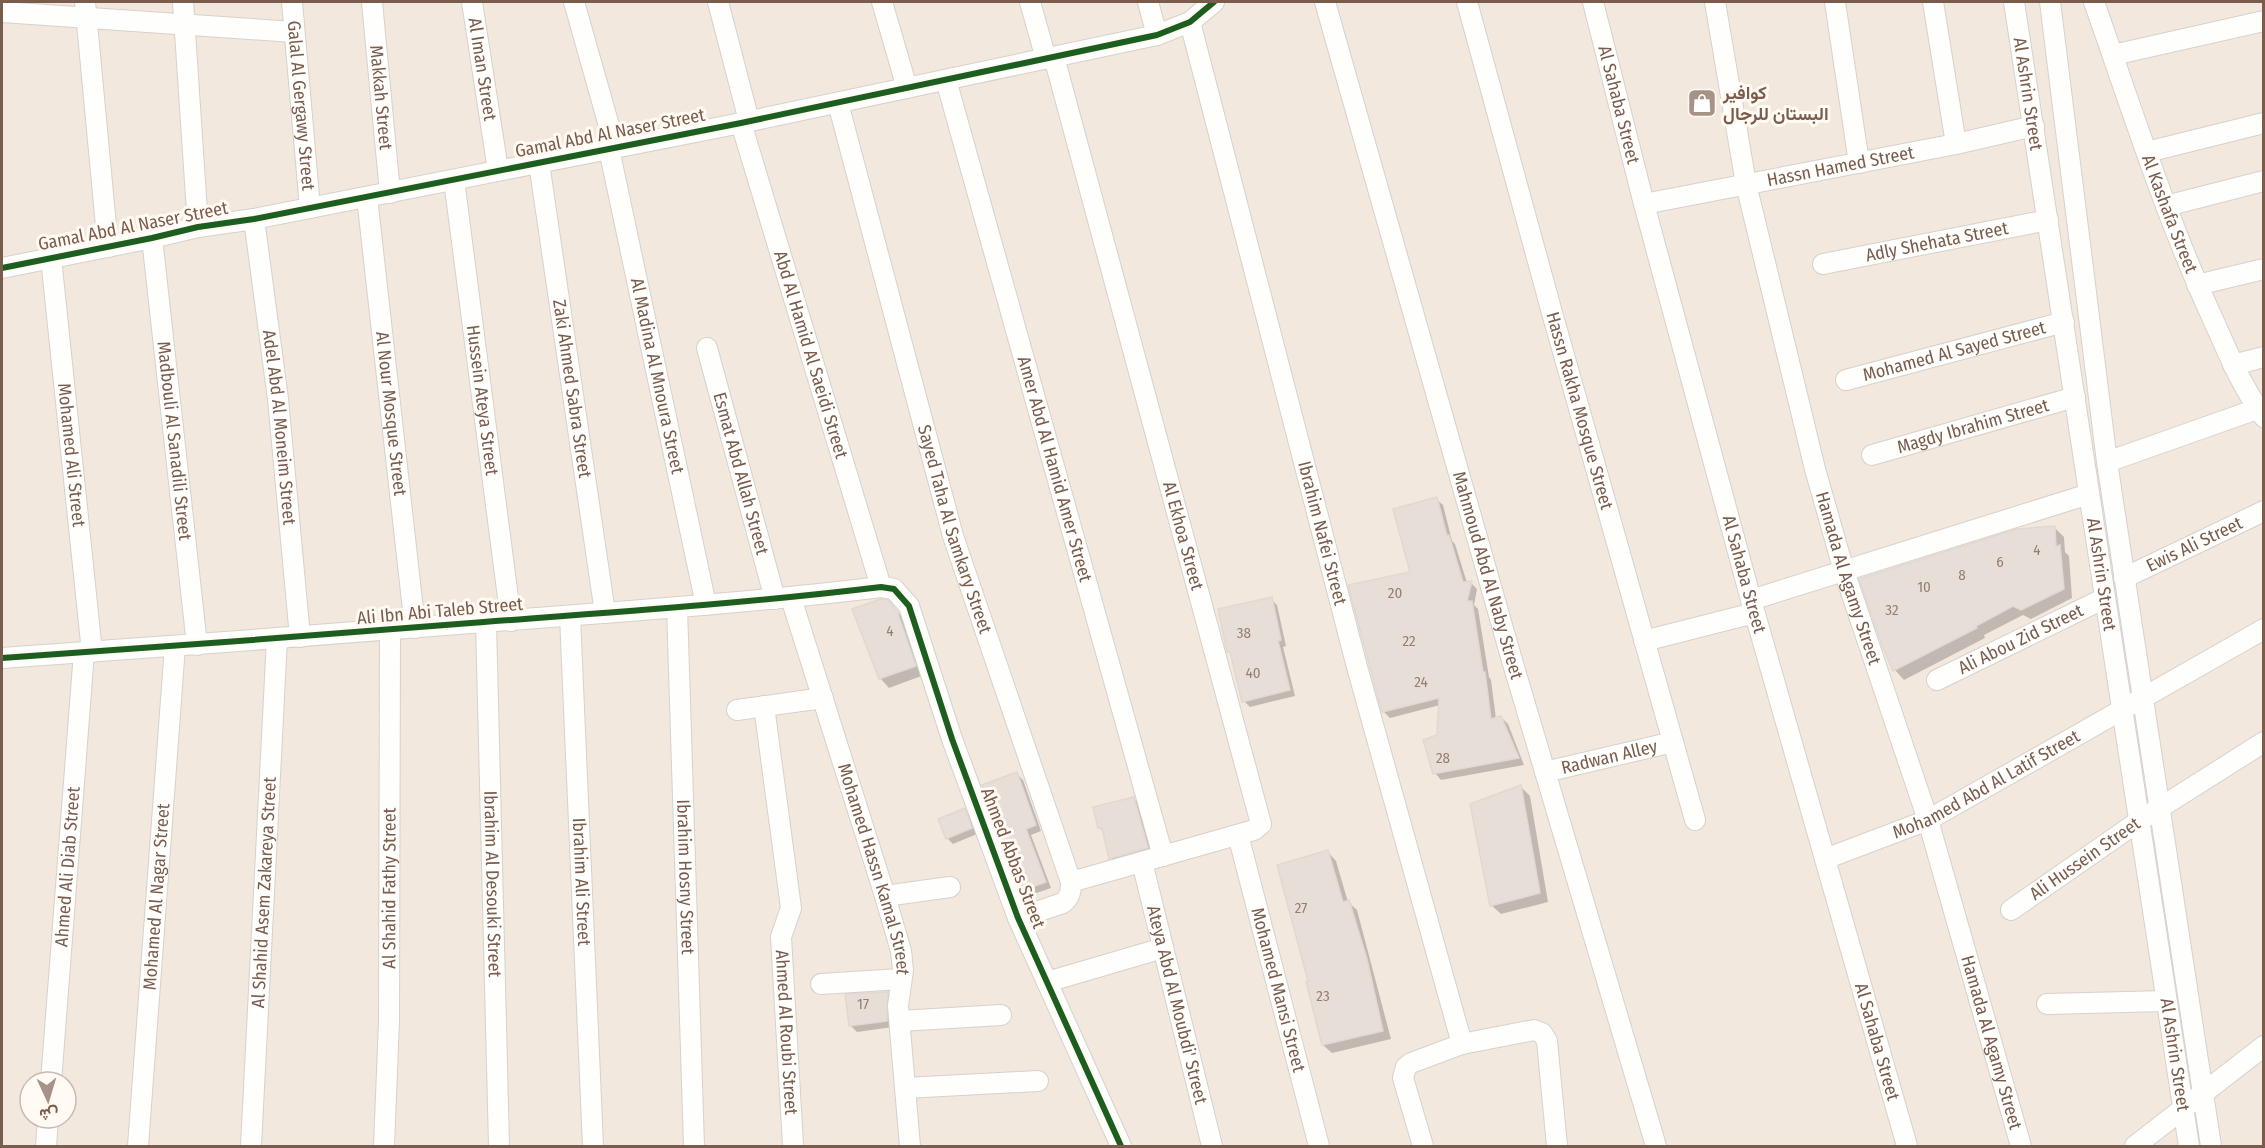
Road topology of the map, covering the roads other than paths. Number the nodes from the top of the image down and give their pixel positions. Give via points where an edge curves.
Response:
1 (183, 2) edge
2 (292, 2) edge
3 (372, 2) edge
4 (472, 2) edge
5 (574, 2) edge
6 (718, 2) edge
7 (882, 2) edge
8 (1030, 2) edge
9 (1148, 2) edge
10 (1214, 2) edge
11 (1325, 2) edge
12 (1467, 2) edge
13 (1593, 2) edge
14 (1715, 2) edge
15 (1835, 2) edge
16 (1933, 2) edge
17 (2014, 2) edge
18 (2050, 2) edge
19 (2094, 2) edge
20 (86, 9) edge
21 (2, 12) edge
22 (2264, 21) edge
23 (1190, 22) junction
24 (184, 24) junction
25 (294, 32) junction
26 (1157, 35) junction
27 (2113, 55) junction
28 (1050, 58) junction
29 (946, 80) junction
30 (907, 88) junction
31 (838, 103) junction
32 (745, 122) junction
33 (2264, 123) edge
34 (2034, 126) junction
35 (1956, 144) junction
36 (612, 148) junction
37 (2147, 152) junction
38 (539, 163) junction
39 (1858, 163) junction
40 (498, 170) junction
41 (454, 180) junction
42 (2264, 181) edge
43 (1746, 184) junction
44 (390, 193) junction
45 (367, 197) junction
46 (1644, 204) junction
47 (2166, 206) junction
48 (310, 208) junction
49 (254, 219) junction
50 (2048, 219) junction
51 (198, 227) junction
52 (152, 238) junction
53 (108, 247) junction
54 (51, 258) junction
55 (1823, 264) dead end
56 (2, 268) edge
57 (2264, 269) edge
58 (2197, 285) junction
59 (2064, 322) junction
60 (707, 348) dead end
61 (2264, 357) edge
62 (2234, 365) junction
63 (1846, 380) dead end
64 (2075, 397) junction
65 (2260, 413) edge
66 (1872, 455) dead end
67 (2107, 462) junction
68 (2090, 494) junction
69 (2264, 511) edge
70 (1844, 571) junction
71 (2124, 578) junction
72 (881, 587) junction
73 (783, 598) junction
74 (2105, 598) junction
75 (706, 605) junction
76 (1753, 606) junction
77 (677, 607) junction
78 (605, 613) junction
79 (570, 616) junction
80 (511, 621) junction
81 (486, 622) junction
82 (415, 628) junction
83 (2264, 629) edge
84 (390, 630) junction
85 (300, 637) junction
86 (277, 639) junction
87 (1644, 641) junction
88 (197, 645) junction
89 (175, 646) junction
90 (88, 652) junction
91 (2, 658) edge
92 (1937, 680) dead end
93 (822, 698) junction
94 (2143, 699) junction
95 (764, 706) junction
96 (2122, 709) junction
97 (737, 710) dead end
98 (1673, 742) junction
99 (2264, 742) edge
100 (1545, 772) junction
101 (2159, 809) junction
102 (1928, 819) junction
103 (1695, 820) dead end
104 (2139, 821) junction
105 (1238, 835) junction
106 (1162, 856) junction
107 (1825, 859) junction
108 (1142, 862) junction
109 (1071, 882) junction
110 (950, 887) dead end
111 (885, 896) junction
112 (2011, 910) dead end
113 (1018, 918) junction
114 (1163, 948) junction
115 (901, 979) junction
116 (1047, 982) junction
117 (821, 984) dead end
118 (2166, 1001) junction
119 (2047, 1004) dead end
120 (1001, 1016) dead end
121 (900, 1021) junction
122 (1462, 1044) junction
123 (2264, 1046) edge
124 (52, 1070) edge
125 (1038, 1081) dead end
126 (905, 1088) junction
127 (2202, 1093) junction
128 (2183, 1108) junction
129 (47, 1130) edge
130 (793, 1145) edge
131 (46, 1146) edge
132 (138, 1146) edge
133 (251, 1146) edge
134 (384, 1146) edge
135 (499, 1146) edge
136 (593, 1146) edge
137 (694, 1146) edge
138 (910, 1146) edge
139 (1121, 1146) edge
140 (1212, 1146) edge
141 (1319, 1146) edge
142 (1424, 1146) edge
143 (1557, 1146) edge
144 (1656, 1146) edge
145 (1907, 1146) edge
146 (2021, 1146) edge
147 (2135, 1146) edge
148 (2189, 1146) edge
149 (2211, 1146) edge

1 - 24 street
2 - 25 street, Galal Al Gergawy Street
3 - 44 street, Makkah Street
4 - 40 street, Al Iman Street
5 - 36 street, Al Madina Al Mnoura Street
6 - 32 street, Abd Al Hamid Al Saeidi Street
7 - 30 street
8 - 28 street
9 - 26 street
10 - 23 street, Gamal Abd Al Naser Street
11 - 100 street, Mahmoud Abd Al Naby Street
12 - 87 street, Hassn Rakha Mosque Street
13 - 46 street, Al Sahaba Street
14 - 43 street, Hamada Al Agamy Street
15 - 39 street
16 - 35 street
17 - 34 street, Al Ashrin Street
18 - 67 street, Al Ashrin Street
19 - 27 street, Al Kashafa Street
20 - 21 street
20 - 24 street
20 - 53 street
22 - 27 street
23 - 26 street, Gamal Abd Al Naser Street
23 - 122 street, Ibrahim Nafei Street via 1357,667
24 - 25 street
24 - 51 street
25 - 48 street, Galal Al Gergawy Street
26 - 28 street, Gamal Abd Al Naser Street
27 - 37 street, Al Kashafa Street
28 - 29 street, Gamal Abd Al Naser Street
28 - 105 street, Al Ekhoa Street via 1260,819 1258,828
29 - 30 street, Gamal Abd Al Naser Street
29 - 106 street, Amer Abd Al Hamid Amer Street
30 - 31 street, Gamal Abd Al Naser Street
31 - 32 street, Gamal Abd Al Naser Street
31 - 109 street, Sayed Taha Al Samkary Street via 953,536
32 - 36 street, Gamal Abd Al Naser Street
32 - 72 street, Abd Al Hamid Al Saeidi Street
33 - 37 street
34 - 35 street, Hassn Hamed Street
34 - 50 street, Al Ashrin Street
35 - 39 street, Hassn Hamed Street
36 - 38 street, Gamal Abd Al Naser Street
36 - 75 street, Al Madina Al Mnoura Street
37 - 47 street, Al Kashafa Street
38 - 40 street, Gamal Abd Al Naser Street
38 - 78 street, Zaki Ahmed Sabra Street
39 - 43 street, Hassn Hamed Street
40 - 41 street, Gamal Abd Al Naser Street
41 - 44 street, Gamal Abd Al Naser Street
41 - 80 street, Hussein Ateya Street
42 - 47 street
43 - 46 street, Hassn Hamed Street
43 - 70 street, Hamada Al Agamy Street via 1815,469
44 - 45 street, Gamal Abd Al Naser Street
45 - 48 street, Gamal Abd Al Naser Street
45 - 82 street, Al Nour Mosque Street
46 - 76 street, Al Sahaba Street
47 - 58 street, Al Kashafa Street
48 - 49 street, Gamal Abd Al Naser Street
49 - 51 street, Gamal Abd Al Naser Street
49 - 85 street, Adel Abd Al Moneim Street via 278,399
50 - 55 street, Adly Shehata Street
50 - 59 street, Al Ashrin Street
51 - 52 street, Gamal Abd Al Naser Street
52 - 53 street, Gamal Abd Al Naser Street
52 - 88 street, Madbouli Al Sanadili Street
53 - 54 street, Gamal Abd Al Naser Street
54 - 56 street, Gamal Abd Al Naser Street
54 - 90 street, Mohamed Ali Street
57 - 58 street
58 - 62 street, Al Kashafa Street
59 - 63 street, Mohamed Al Sayed Street
59 - 64 street, Al Ashrin Street
60 - 73 street, Esmat Abd Allah Street
61 - 62 street
62 - 65 street, Al Kashafa Street
64 - 66 street, Magdy Ibrahim Street
64 - 68 street, Al Ashrin Street
65 - 67 street
67 - 71 street, Al Ashrin Street
68 - 70 street
68 - 74 street, Al Ashrin Street
69 - 71 street, Ewis Ali Street
70 - 76 street
70 - 102 street, Hamada Al Agamy Street
71 - 94 street, Al Ashrin Street
72 - 73 street, Ali Ibn Abi Taleb Street
72 - 113 street, Ahmed Abbas Street via 894,589 909,606 951,739
73 - 75 street, Ali Ibn Abi Taleb Street
73 - 93 street, Mohamed Hassn Kamal Street
74 - 92 street, Ali Abou Zid Street
74 - 96 street, Al Ashrin Street
75 - 77 street, Ali Ibn Abi Taleb Street
76 - 87 street
76 - 107 street, Al Sahaba Street
77 - 78 street, Ali Ibn Abi Taleb Street
77 - 137 street, Ibrahim Hosny Street
78 - 79 street, Ali Ibn Abi Taleb Street
79 - 80 street, Ali Ibn Abi Taleb Street
79 - 136 street, Ibrahim Ali Street
80 - 81 street, Ali Ibn Abi Taleb Street
81 - 82 street, Ali Ibn Abi Taleb Street
81 - 135 street, Ibrahim Al Desouki Street
82 - 84 street, Ali Ibn Abi Taleb Street
83 - 94 street, Mohamed Abd Al Latif Street
84 - 85 street, Ali Ibn Abi Taleb Street
84 - 134 street, Al Shahid Fathy Street
85 - 86 street, Ali Ibn Abi Taleb Street
86 - 88 street, Ali Ibn Abi Taleb Street
86 - 133 street, Al Shahid Asem Zakareya Street
87 - 98 street, Hassn Rakha Mosque Street
88 - 89 street, Ali Ibn Abi Taleb Street
89 - 90 street, Ali Ibn Abi Taleb Street
89 - 132 street, Mohamed Al Nagar Street
90 - 91 street, Ali Ibn Abi Taleb Street
90 - 124 street, Ahmed Ali Diab Street
93 - 95 street
93 - 111 street, Mohamed Hassn Kamal Street
94 - 96 street, Mohamed Abd Al Latif Street
94 - 101 street, Al Ashrin Street
95 - 97 street
95 - 130 street, Ahmed Al Roubi Street via 790,908 781,938
96 - 102 street, Mohamed Abd Al Latif Street
96 - 104 street, Al Ashrin Street
98 - 100 street, Radwan Alley
98 - 103 street, Hassn Rakha Mosque Street
99 - 101 street, Ali Hussein Street
100 - 144 street, Mahmoud Abd Al Naby Street
101 - 104 street, Ali Hussein Street
101 - 127 street, Al Ashrin Street
102 - 107 street, Mohamed Abd Al Latif Street
102 - 146 street, Hamada Al Agamy Street
104 - 112 street, Ali Hussein Street
104 - 118 street, Al Ashrin Street
105 - 106 street, Al Ekhoa Street
105 - 141 street, Mohamed Mansi Street
106 - 108 street, Al Ekhoa Street
107 - 145 street, Al Sahaba Street
108 - 109 street, Al Ekhoa Street
108 - 114 street, Ateya Abd Al Moubdi' Street
109 - 113 street via 1071,892 1063,903
110 - 111 street
111 - 115 street, Mohamed Hassn Kamal Street via 903,963
113 - 116 street, Ahmed Abbas Street
114 - 116 street
114 - 140 street, Ateya Abd Al Moubdi' Street
115 - 117 street
115 - 121 street, Mohamed Hassn Kamal Street
116 - 139 street, Ahmed Abbas Street
118 - 119 street
118 - 128 street, Al Ashrin Street
120 - 121 street
121 - 126 street, Mohamed Hassn Kamal Street
122 - 142 street via 1411,1063 1403,1072
122 - 143 street via 1534,1030 1542,1033 1547,1041
123 - 127 street
125 - 126 street
126 - 138 street, Mohamed Hassn Kamal Street
127 - 128 street
127 - 149 street, Al Ashrin Street
128 - 147 street
128 - 148 street, Al Ashrin Street
129 - 131 street

